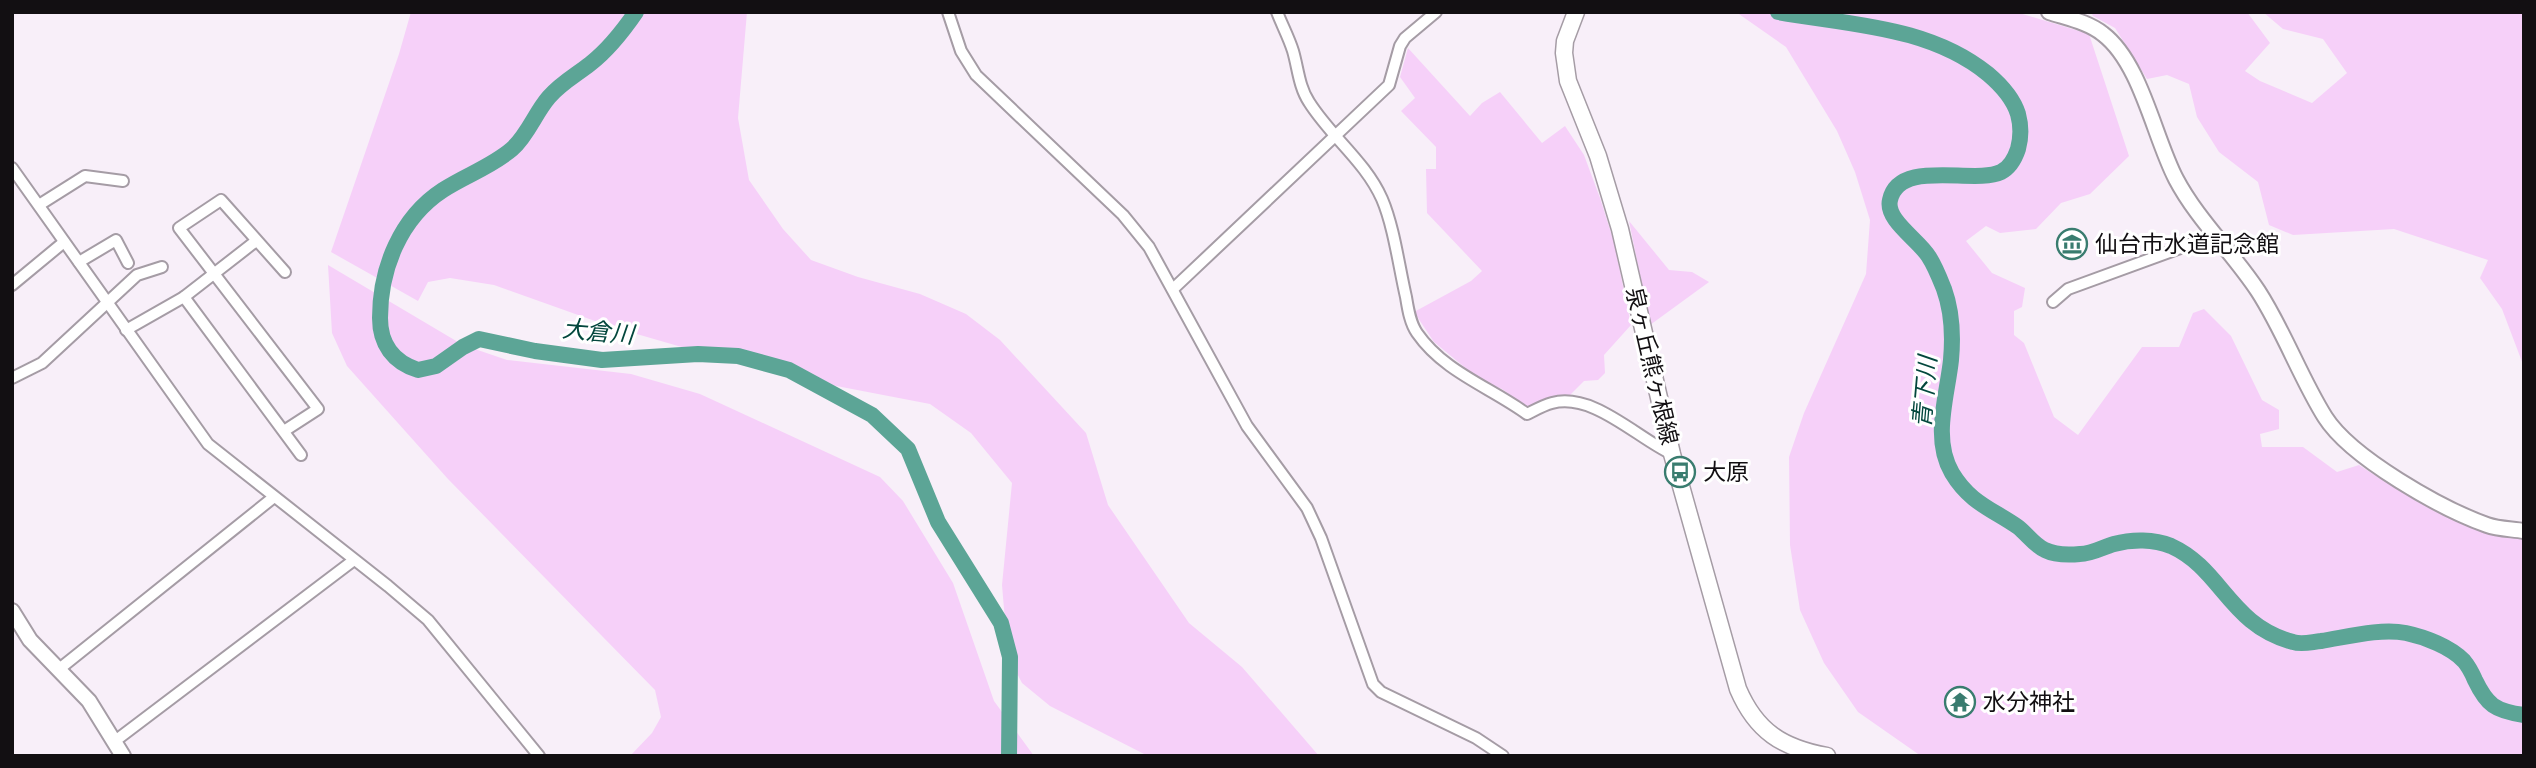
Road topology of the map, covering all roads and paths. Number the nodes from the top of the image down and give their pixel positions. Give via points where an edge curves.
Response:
1 (948, 12) edge
2 (1277, 12) edge
3 (1436, 12) edge
4 (1576, 12) edge
5 (2049, 12) edge
6 (1335, 135) junction
7 (12, 168) edge
8 (123, 181) dead end
9 (39, 205) junction
10 (2216, 235) junction
11 (256, 241) junction
12 (64, 242) junction
13 (79, 262) junction
14 (128, 263) dead end
15 (162, 267) dead end
16 (285, 272) dead end
17 (214, 274) junction
18 (12, 285) edge
19 (1173, 289) junction
20 (184, 297) junction
21 (2053, 302) dead end
22 (108, 303) junction
23 (126, 330) junction
24 (12, 378) edge
25 (284, 431) junction
26 (1672, 454) junction
27 (301, 455) dead end
28 (274, 497) junction
29 (2524, 531) edge
30 (354, 559) junction
31 (12, 611) edge
32 (58, 670) junction
33 (114, 741) junction
34 (123, 756) edge
35 (539, 756) edge
36 (1503, 756) edge
37 (1827, 756) edge

1 - 19 street via 961,51 976,75 1123,215 1149,247
2 - 6 street via 1309,102
3 - 6 street via 1405,38 1389,85
4 - 26 main road, 泉ヶ丘熊ヶ根線 via 1565,41 1568,81 1620,229
5 - 10 street via 2104,34 2124,54 2164,157
6 - 19 street
6 - 26 street via 1371,178 1383,202 1415,330 1432,351 1452,369 1527,414 1553,402 1572,401 1591,407
7 - 9 street
8 - 9 street via 85,176
9 - 12 street
10 - 21 street via 2068,289
10 - 29 street via 2259,293 2327,420 2352,447 2459,513 2490,526
11 - 16 street
11 - 17 street
11 - 17 street via 221,201 179,228
12 - 13 street
12 - 18 street
13 - 14 street via 116,240
13 - 22 street
15 - 22 street via 137,275
17 - 20 street
17 - 25 street via 318,409
19 - 36 street via 1247,426 1307,508 1373,684
20 - 23 street
20 - 25 street
22 - 23 street
22 - 24 street via 42,363
23 - 28 street via 208,444
25 - 27 street
26 - 37 main road, 泉ヶ丘熊ヶ根線 via 1745,706 1772,737
28 - 30 street
28 - 32 street
30 - 33 street
30 - 35 street via 428,621
31 - 32 street via 30,640
32 - 33 street via 89,701
33 - 34 street

